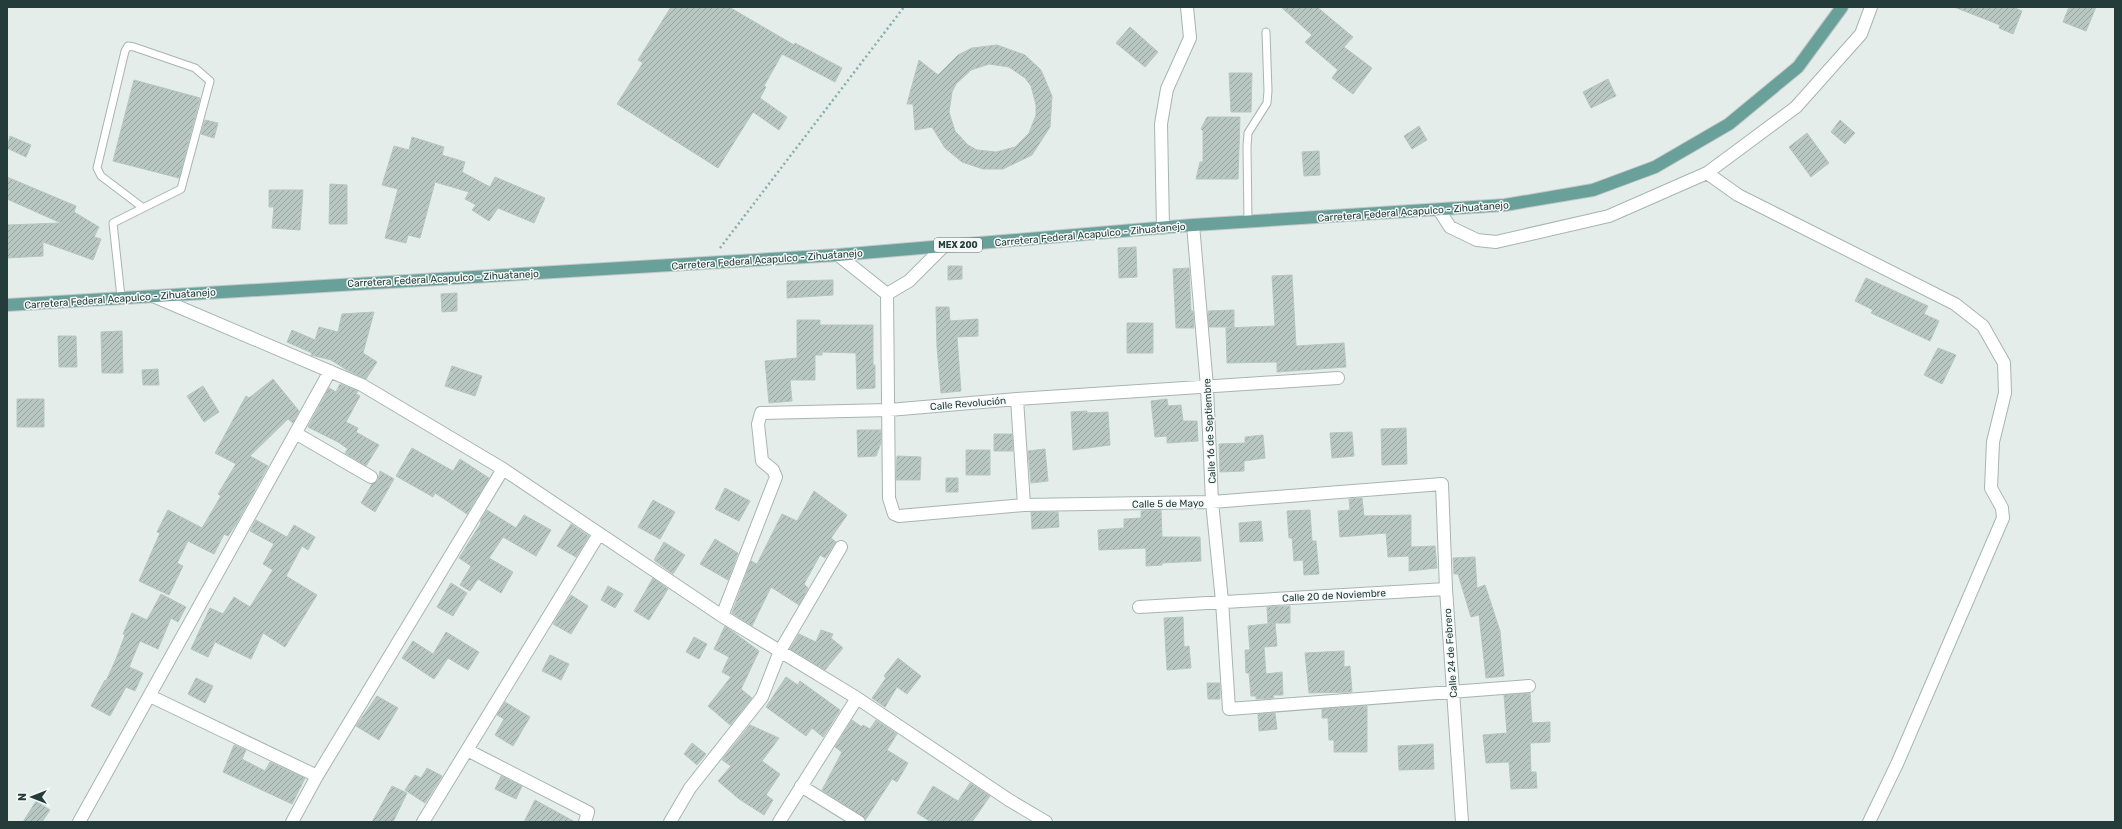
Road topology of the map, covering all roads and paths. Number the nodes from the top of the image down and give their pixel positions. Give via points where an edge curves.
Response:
1 (904, 7) edge
2 (1186, 7) edge
3 (1842, 7) edge
4 (1871, 7) edge
5 (1266, 32) dead end
6 (1707, 173) junction
7 (142, 207) junction
8 (1439, 210) junction
9 (1248, 222) junction
10 (1192, 225) junction
11 (1164, 228) junction
12 (944, 246) junction
13 (838, 255) junction
14 (709, 262) junction
15 (887, 294) junction
16 (153, 296) junction
17 (121, 297) junction
18 (7, 305) edge
19 (330, 371) junction
20 (1338, 378) dead end
21 (1207, 387) junction
22 (1017, 399) junction
23 (889, 410) junction
24 (297, 434) junction
25 (503, 469) junction
26 (371, 477) dead end
27 (1442, 484) joint
28 (1212, 502) junction
29 (1024, 506) junction
30 (599, 534) junction
31 (841, 547) dead end
32 (1446, 589) junction
33 (1222, 601) junction
34 (1139, 607) dead end
35 (722, 616) junction
36 (780, 651) junction
37 (1528, 686) dead end
38 (1453, 692) junction
39 (150, 696) junction
40 (857, 698) junction
41 (466, 750) junction
42 (316, 776) junction
43 (801, 786) junction
44 (79, 822) edge
45 (292, 822) edge
46 (423, 822) edge
47 (585, 822) edge
48 (670, 822) edge
49 (779, 822) edge
50 (859, 822) edge
51 (1046, 822) edge
52 (1462, 822) edge
53 (1869, 822) edge

1 - 14 path
2 - 11 street via 1190,38 1167,90 1161,124
3 - 8 main road, Carretera Federal Acapulco - Zihuatanejo / MEX 200 via 1798,67 1730,124 1655,168 1593,190 1505,205
4 - 6 street via 1861,34 1796,107
5 - 9 lane via 1267,103 1248,133
6 - 8 street via 1608,216 1496,242 1477,240 1450,227
6 - 53 street via 1738,196 1955,304 1983,326 2004,363 2005,393 1993,442 1991,488 2002,508 2003,518 1897,764
7 - 7 lane via 181,189 210,81 195,68 128,46 97,168 101,176
7 - 17 lane via 113,224
8 - 9 main road, Carretera Federal Acapulco - Zihuatanejo / MEX 200
9 - 10 main road, Carretera Federal Acapulco - Zihuatanejo / MEX 200
10 - 11 main road, Carretera Federal Acapulco - Zihuatanejo / MEX 200
10 - 21 street, Calle 16 de Septiembre
11 - 12 main road, Carretera Federal Acapulco - Zihuatanejo / MEX 200
12 - 13 main road, Carretera Federal Acapulco - Zihuatanejo / MEX 200
12 - 15 street via 909,281
13 - 14 main road, Carretera Federal Acapulco - Zihuatanejo / MEX 200
13 - 15 street
14 - 16 main road, Carretera Federal Acapulco - Zihuatanejo / MEX 200
15 - 23 street
16 - 17 main road, Carretera Federal Acapulco - Zihuatanejo / MEX 200
16 - 19 street
17 - 18 main road, Carretera Federal Acapulco - Zihuatanejo / MEX 200
19 - 24 street
19 - 25 street via 362,385
20 - 21 street, Calle Revolución
21 - 22 street, Calle Revolución
21 - 28 street, Calle 16 de Septiembre
22 - 23 street, Calle Revolución
22 - 29 street
23 - 29 street, Calle 5 de Mayo via 889,498 894,514 899,516
23 - 35 street, Calle Revolución via 761,413 758,424 762,461 774,470 776,477
24 - 26 street
24 - 39 street
25 - 30 street
25 - 42 street
27 - 28 street, Calle 5 de Mayo
27 - 32 street, Calle 24 de Febrero
28 - 29 street, Calle 5 de Mayo
28 - 33 street, Calle 16 de Septiembre
30 - 35 street
30 - 41 street via 519,668
31 - 36 street
32 - 33 street, Calle 20 de Noviembre
32 - 38 street, Calle 24 de Febrero
33 - 34 street, Calle 20 de Noviembre
33 - 38 street, Calle 16 de Septiembre via 1229,708
35 - 36 street
36 - 40 street
36 - 48 street via 762,697 690,788
37 - 38 street
38 - 52 street, Calle 24 de Febrero
39 - 42 street
39 - 44 street
40 - 43 street
40 - 51 street
41 - 46 street
41 - 47 street via 588,812
42 - 45 street
43 - 49 street
43 - 50 street

